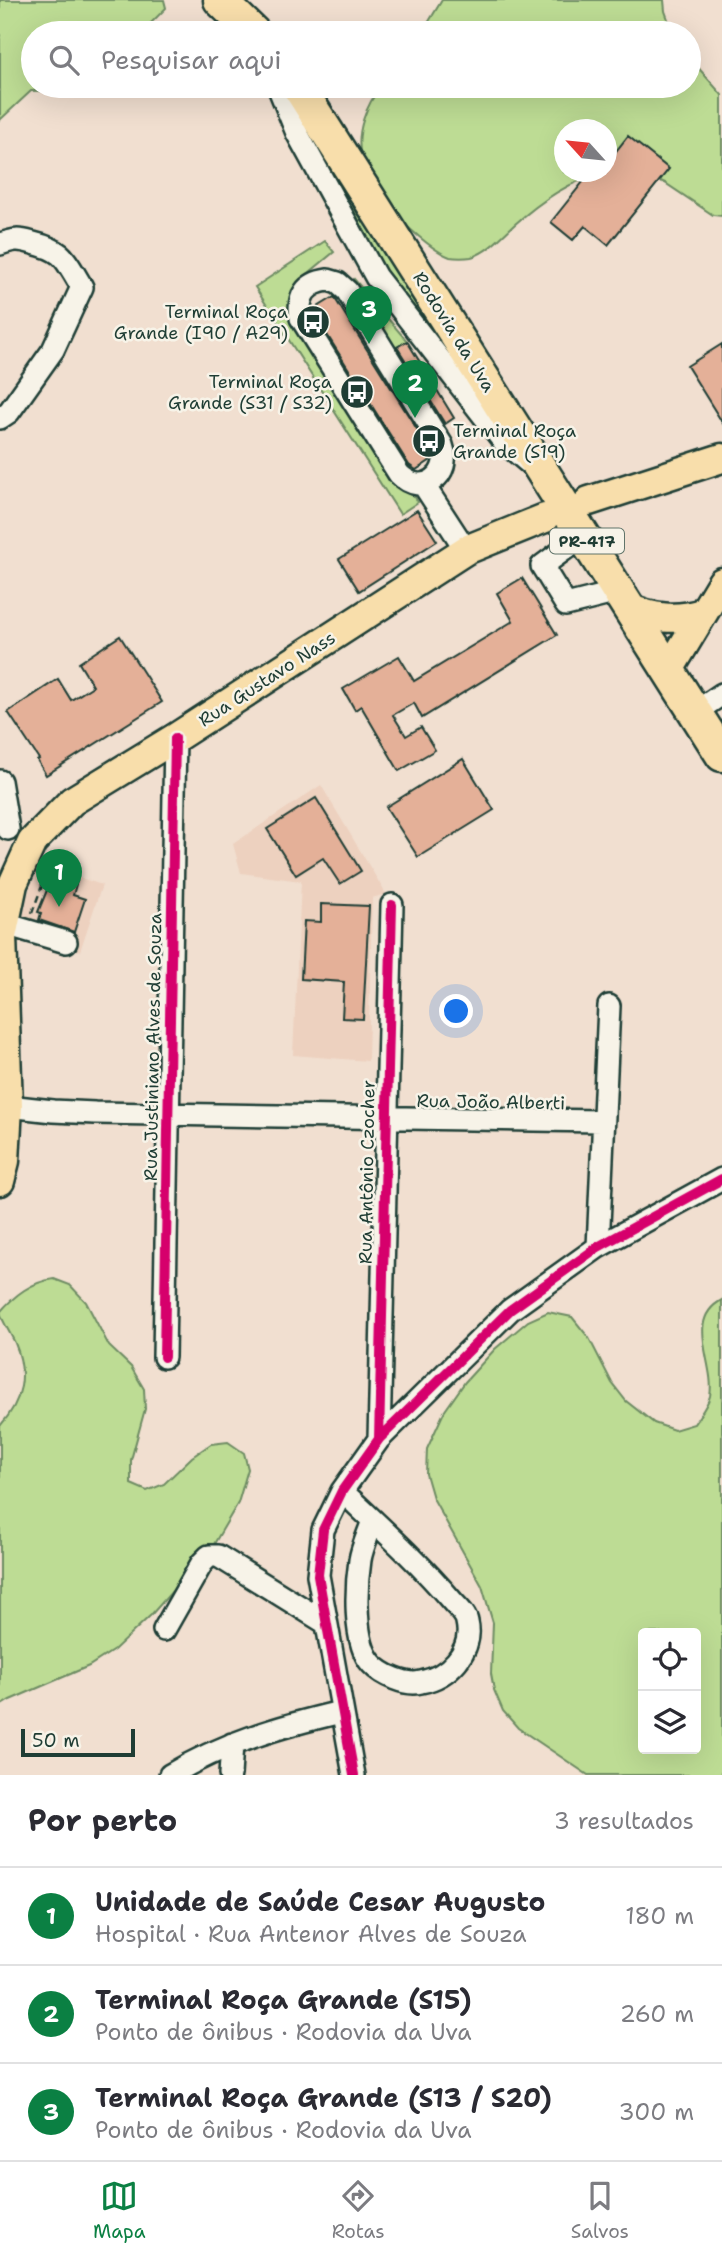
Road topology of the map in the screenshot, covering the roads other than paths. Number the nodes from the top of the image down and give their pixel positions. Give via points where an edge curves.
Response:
1 (220, 0) edge
2 (242, 21) edge
3 (283, 98) edge
4 (306, 98) edge
5 (0, 244) edge
6 (364, 256) junction
7 (328, 280) junction
8 (0, 418) edge
9 (718, 460) edge
10 (545, 476) junction
11 (423, 484) junction
12 (589, 501) dead end
13 (545, 518) dead end
14 (584, 535) junction
15 (466, 550) junction
16 (722, 582) edge
17 (623, 599) junction
18 (703, 613) junction
19 (668, 670) junction
20 (722, 694) edge
21 (712, 731) edge
22 (175, 738) junction
23 (0, 781) edge
24 (14, 833) edge
25 (392, 905) dead end
26 (5, 924) junction
27 (66, 942) dead end
28 (609, 1006) dead end
29 (8, 1106) junction
30 (169, 1114) junction
31 (385, 1118) junction
32 (602, 1121) junction
33 (722, 1179) edge
34 (0, 1181) edge
35 (598, 1247) junction
36 (164, 1357) dead end
37 (379, 1439) junction
38 (342, 1491) junction
39 (373, 1520) junction
40 (326, 1623) junction
41 (164, 1630) dead end
42 (341, 1712) junction
43 (232, 1744) junction
44 (170, 1775) edge
45 (230, 1775) edge
46 (354, 1775) edge

1 - 2 highway
3 - 6 street
4 - 10 highway, Rodovia da Uva / PR-417
5 - 8 street via 16,239 54,248 82,287 53,350
6 - 7 street
6 - 10 street via 504,442
7 - 11 street via 347,290 442,445 443,469
7 - 11 street via 307,287 301,296 301,318 399,474
9 - 12 main road
10 - 14 highway, Rodovia da Uva / PR-417
11 - 15 street
13 - 15 main road, Rua Gustavo Nass
14 - 17 highway, Rodovia da Uva / PR-417
14 - 17 street via 542,566 566,605
15 - 22 main road, Rua Gustavo Nass
16 - 18 main road
17 - 18 main road via 652,617 677,619
17 - 19 highway, Rodovia da Uva / PR-417
18 - 19 main road
19 - 21 highway, Rodovia da Uva / PR-417
20 - 21 street
22 - 24 main road, Rua Gustavo Nass
22 - 30 street, Rua Justiniano Alves de Souza
23 - 24 street
24 - 26 main road, Rua Gustavo Nass via 13,884
25 - 31 street, Rua Antônio Czocher
26 - 27 street
26 - 29 main road, Rua Gustavo Nass
28 - 32 street
29 - 30 street, Rua João Alberti
29 - 34 main road, Rua Gustavo Nass
30 - 31 street, Rua João Alberti
30 - 36 street, Rua Justiniano Alves de Souza
31 - 32 street, Rua João Alberti
31 - 37 street, Rua Antônio Czocher
32 - 35 street
33 - 35 street
35 - 37 street via 510,1310
37 - 38 street
38 - 39 street
38 - 40 street via 323,1531 318,1575
39 - 39 street via 428,1572 467,1619 468,1645 449,1670 419,1683 396,1680 371,1664 361,1642 357,1604 360,1559
40 - 41 street via 218,1556 209,1556
40 - 42 street
42 - 43 street
42 - 46 street
43 - 44 street
43 - 45 street

